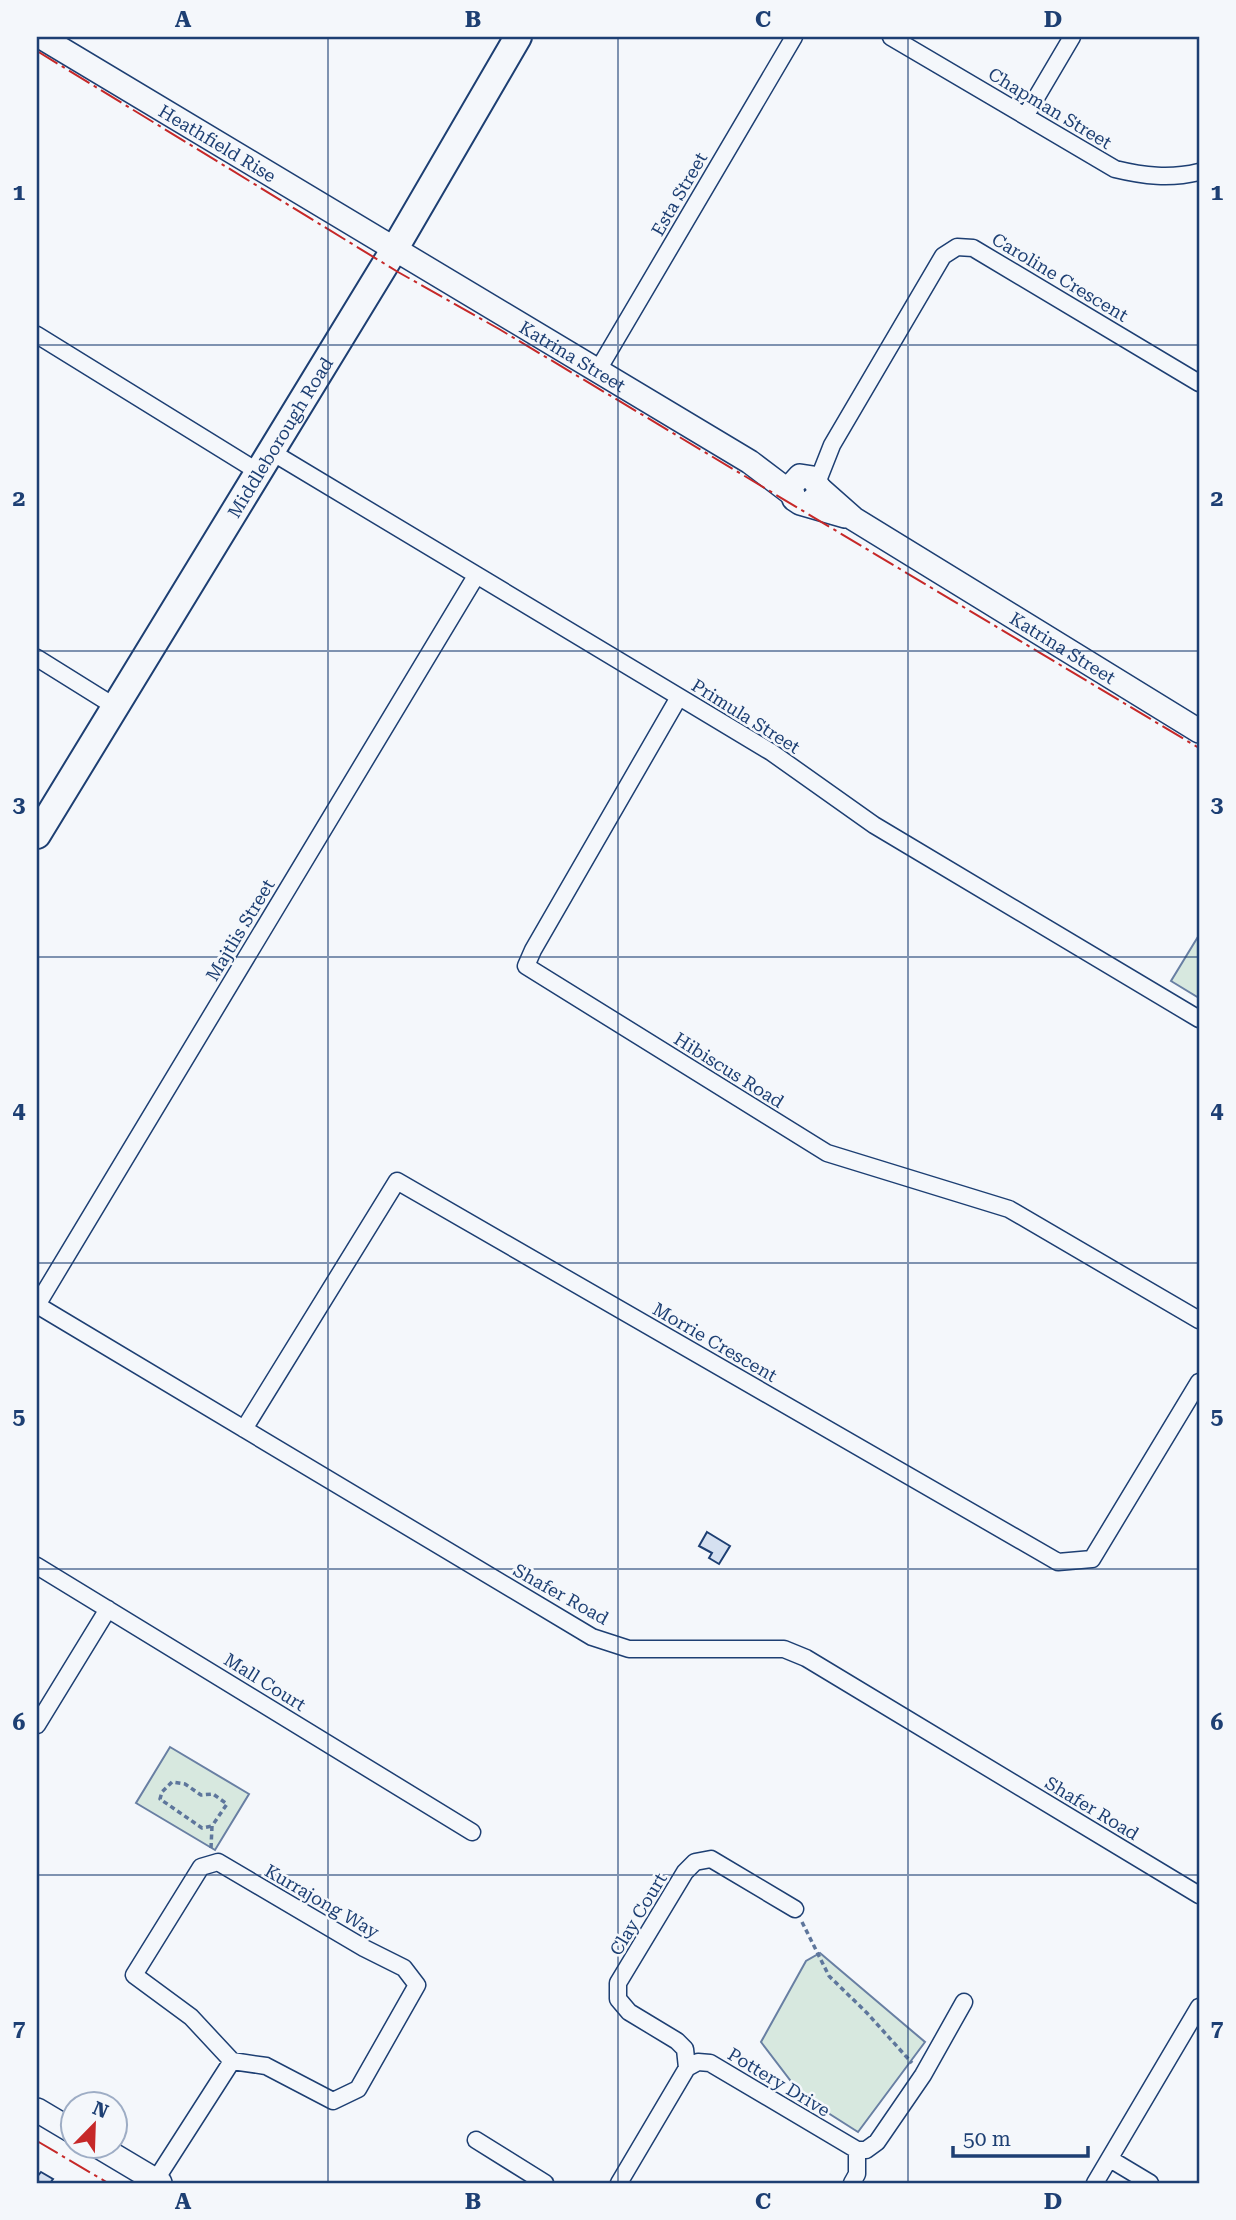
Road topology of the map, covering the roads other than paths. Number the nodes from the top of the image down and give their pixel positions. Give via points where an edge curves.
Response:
1 (41, 37) edge
2 (793, 37) edge
3 (891, 37) edge
4 (1072, 37) edge
5 (510, 39) edge
6 (1026, 115) junction
7 (1199, 172) edge
8 (394, 250) junction
9 (37, 335) edge
10 (598, 370) junction
11 (1199, 383) edge
12 (263, 461) junction
13 (806, 487) junction
14 (476, 576) junction
15 (37, 658) edge
16 (679, 696) junction
17 (114, 706) junction
18 (1199, 730) edge
19 (37, 835) edge
20 (1199, 1019) edge
21 (37, 1305) edge
22 (1199, 1320) edge
23 (1199, 1382) edge
24 (244, 1429) junction
25 (37, 1566) edge
26 (108, 1609) junction
27 (37, 1726) edge
28 (472, 1832) dead end
29 (1199, 1895) edge
30 (795, 1909) road end
31 (964, 2002) dead end
32 (1199, 2007) edge
33 (232, 2061) junction
34 (687, 2068) junction
35 (37, 2110) edge
36 (60, 2124) edge
37 (476, 2140) dead end
38 (857, 2150) junction
39 (1110, 2159) junction
40 (120, 2160) edge
41 (157, 2182) edge
42 (545, 2183) edge
43 (619, 2183) edge
44 (852, 2183) edge
45 (1095, 2183) edge
46 (1150, 2183) edge

1 - 8 street, Heathfield Rise
2 - 10 street, Esta Street
3 - 6 street, Chapman Street
4 - 6 street
5 - 8 main road, Middleborough Road
6 - 7 street, Chapman Street via 1115,169 1146,177
8 - 10 street, Katrina Street
8 - 12 main road, Middleborough Road
9 - 12 street, Primula Street
10 - 13 street, Katrina Street via 750,462
11 - 13 street, Caroline Crescent via 973,248 957,247 943,256
12 - 14 street, Primula Street
12 - 17 main road, Middleborough Road
13 - 18 street, Katrina Street
14 - 16 street, Primula Street
14 - 21 street, Majtlis Street
15 - 17 street
16 - 20 street, Primula Street via 771,752 874,825
16 - 22 street, Hibiscus Road via 526,966 827,1153 1009,1209
17 - 19 main road, Middleborough Road
21 - 24 street, Shafer Road
23 - 24 street, Morrie Crescent via 1092,1559 1058,1562 397,1181
24 - 29 street, Shafer Road via 592,1637 629,1649 783,1649 806,1658
25 - 26 street, Mall Court
26 - 27 street
26 - 28 street, Mall Court
30 - 34 street, Clay Court via 711,1859 695,1862 685,1872 618,1983 618,1999 629,2012 677,2041 685,2049
31 - 38 street via 923,2075 877,2142
32 - 39 street
33 - 33 street, Kurrajong Way via 191,2017 134,1975 201,1867 218,1862 404,1968 417,1985 358,2089 333,2101 266,2066
33 - 41 street
34 - 38 street, Pottery Drive via 698,2062 710,2063
34 - 43 street
35 - 36 street
37 - 42 street
38 - 44 street via 858,2174
39 - 45 street
39 - 46 street
40 - 41 street

